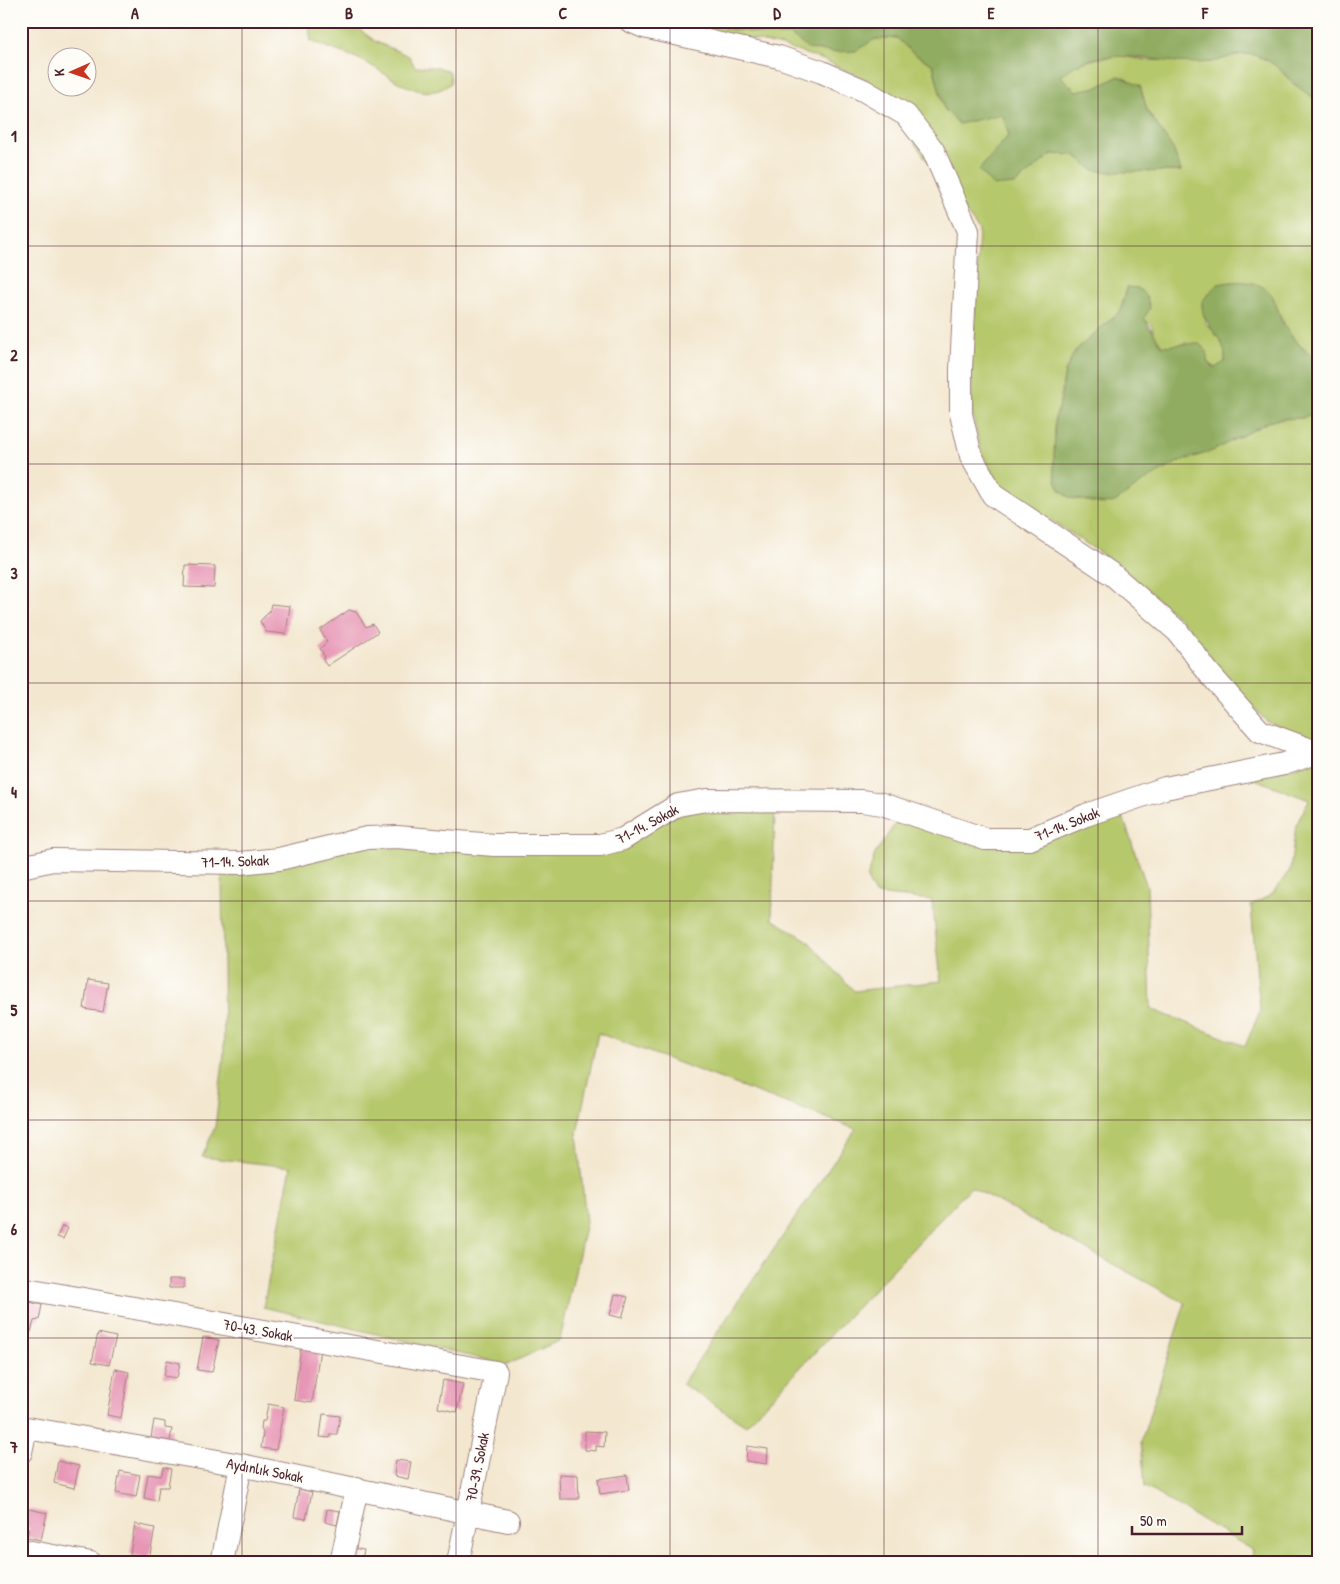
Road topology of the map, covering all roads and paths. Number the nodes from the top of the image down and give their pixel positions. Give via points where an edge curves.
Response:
1 (630, 21) edge
2 (1318, 753) edge
3 (21, 867) edge
4 (21, 1288) edge
5 (496, 1372) joint
6 (24, 1427) edge
7 (21, 1452) edge
8 (241, 1465) junction
9 (357, 1488) junction
10 (468, 1512) junction
11 (508, 1521) dead end
12 (21, 1550) edge
13 (91, 1563) edge
14 (222, 1563) edge
15 (341, 1563) edge
16 (458, 1563) edge

1 - 2 street via 788,60 863,90 906,115 933,150 968,232 961,414 971,456 993,494 1113,575 1178,632 1260,731
2 - 3 street, 71-14. Sokak via 1284,764 1165,788 1086,815 1030,839 985,839 882,804 862,801 707,800 678,805 623,839 600,845 494,845 397,837 368,838 279,860 240,863 53,860
4 - 5 street, 70-43. Sokak
5 - 10 street, 70-39. Sokak
6 - 7 street
6 - 8 street, Aydınlık Sokak
8 - 9 street, Aydınlık Sokak
8 - 14 street
9 - 10 street, Aydınlık Sokak
9 - 15 street
10 - 11 street, Aydınlık Sokak
10 - 16 street, 70-39. Sokak
12 - 13 street

